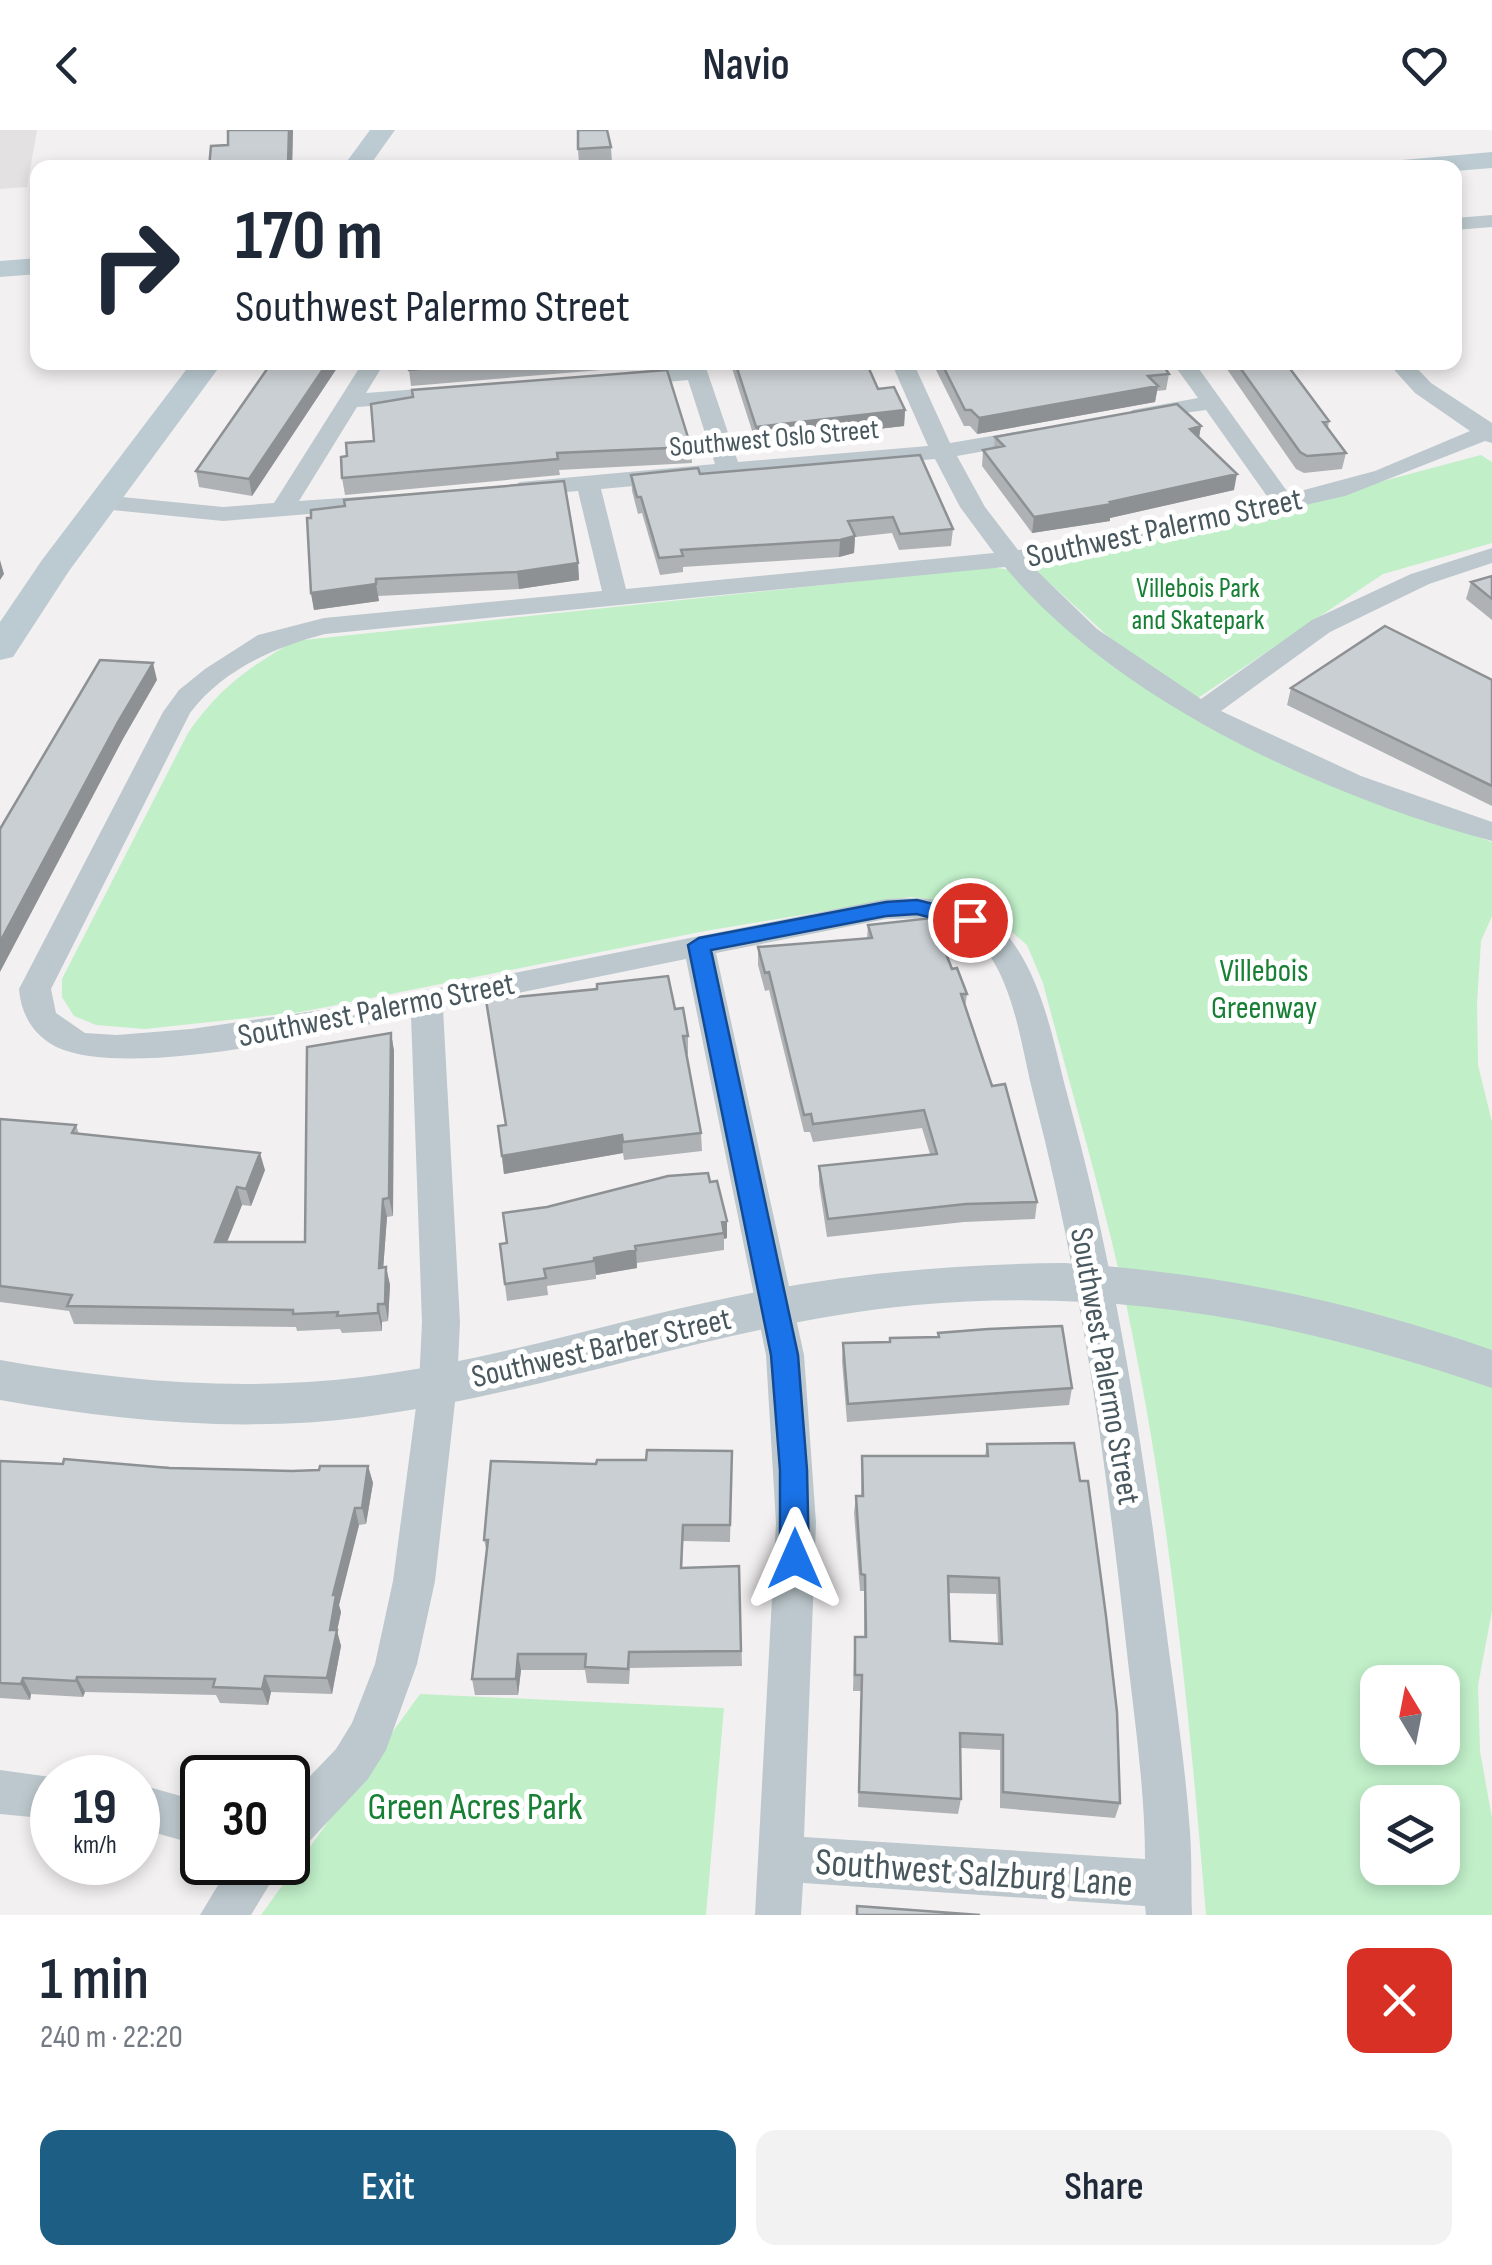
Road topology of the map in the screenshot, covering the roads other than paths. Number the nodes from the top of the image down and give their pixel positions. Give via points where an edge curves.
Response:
1 (383, 130) edge
2 (361, 160) edge
3 (1492, 160) edge
4 (1462, 163) edge
5 (1492, 221) edge
6 (1462, 223) edge
7 (30, 267) edge
8 (0, 270) edge
9 (202, 370) edge
10 (369, 370) edge
11 (681, 370) edge
12 (696, 370) edge
13 (906, 370) edge
14 (1188, 370) edge
15 (1405, 370) edge
16 (604, 381) edge
17 (474, 392) edge
18 (351, 401) junction
19 (1210, 403) junction
20 (1112, 420) edge
21 (1064, 429) edge
22 (1490, 433) edge
23 (945, 451) junction
24 (729, 471) junction
25 (588, 483) junction
26 (494, 492) edge
27 (416, 499) edge
28 (102, 502) junction
29 (1282, 502) junction
30 (280, 512) junction
31 (1492, 555) edge
32 (1012, 560) junction
33 (616, 598) junction
34 (0, 649) edge
35 (1204, 710) junction
36 (1492, 832) edge
37 (699, 945) junction
38 (428, 1002) junction
39 (1097, 1283) junction
40 (776, 1308) junction
41 (1492, 1369) edge
42 (0, 1380) edge
43 (438, 1384) junction
44 (0, 1792) edge
45 (30, 1794) edge
46 (310, 1809) edge
47 (782, 1859) junction
48 (244, 1885) edge
49 (1168, 1900) edge
50 (223, 1915) edge
51 (778, 1915) edge

1 - 2 main road
3 - 4 main road
5 - 6 street
7 - 8 main road
9 - 28 main road
10 - 18 street
11 - 16 street
12 - 24 street
13 - 23 street
14 - 19 street
15 - 22 street
17 - 18 street
18 - 30 street
19 - 20 street
19 - 29 street
21 - 23 street, Southwest Oslo Street
22 - 29 street, Southwest Palermo Street via 1382,476
23 - 24 street, Southwest Oslo Street
23 - 32 street via 971,505
24 - 25 street, Southwest Oslo Street
25 - 26 street, Southwest Oslo Street
25 - 33 street
27 - 30 street
28 - 30 street via 222,514
28 - 34 main road
29 - 32 street, Southwest Palermo Street via 1083,550
31 - 35 street via 1420,579 1322,626
32 - 33 street, Southwest Palermo Street
32 - 35 street via 1109,650
33 - 38 street, Southwest Palermo Street via 324,626 268,641 214,674 178,712 34,998 40,1018 93,1046 262,1035
35 - 36 street via 1358,786
37 - 38 street, Southwest Palermo Street
37 - 39 street, Southwest Palermo Street via 902,908 948,913 983,928 1020,985
37 - 40 street
38 - 43 street via 440,1234
39 - 40 street, Southwest Barber Street via 918,1287
39 - 41 street, Southwest Barber Street via 1263,1301
39 - 49 street, Southwest Palermo Street via 1135,1536 1168,1828
40 - 43 street, Southwest Barber Street
40 - 47 street via 796,1523
42 - 43 street, Southwest Barber Street via 74,1394 281,1405
43 - 46 street via 414,1581 384,1707 352,1764
44 - 45 street
47 - 49 street, Southwest Salzburg Lane
47 - 51 street
48 - 50 street

